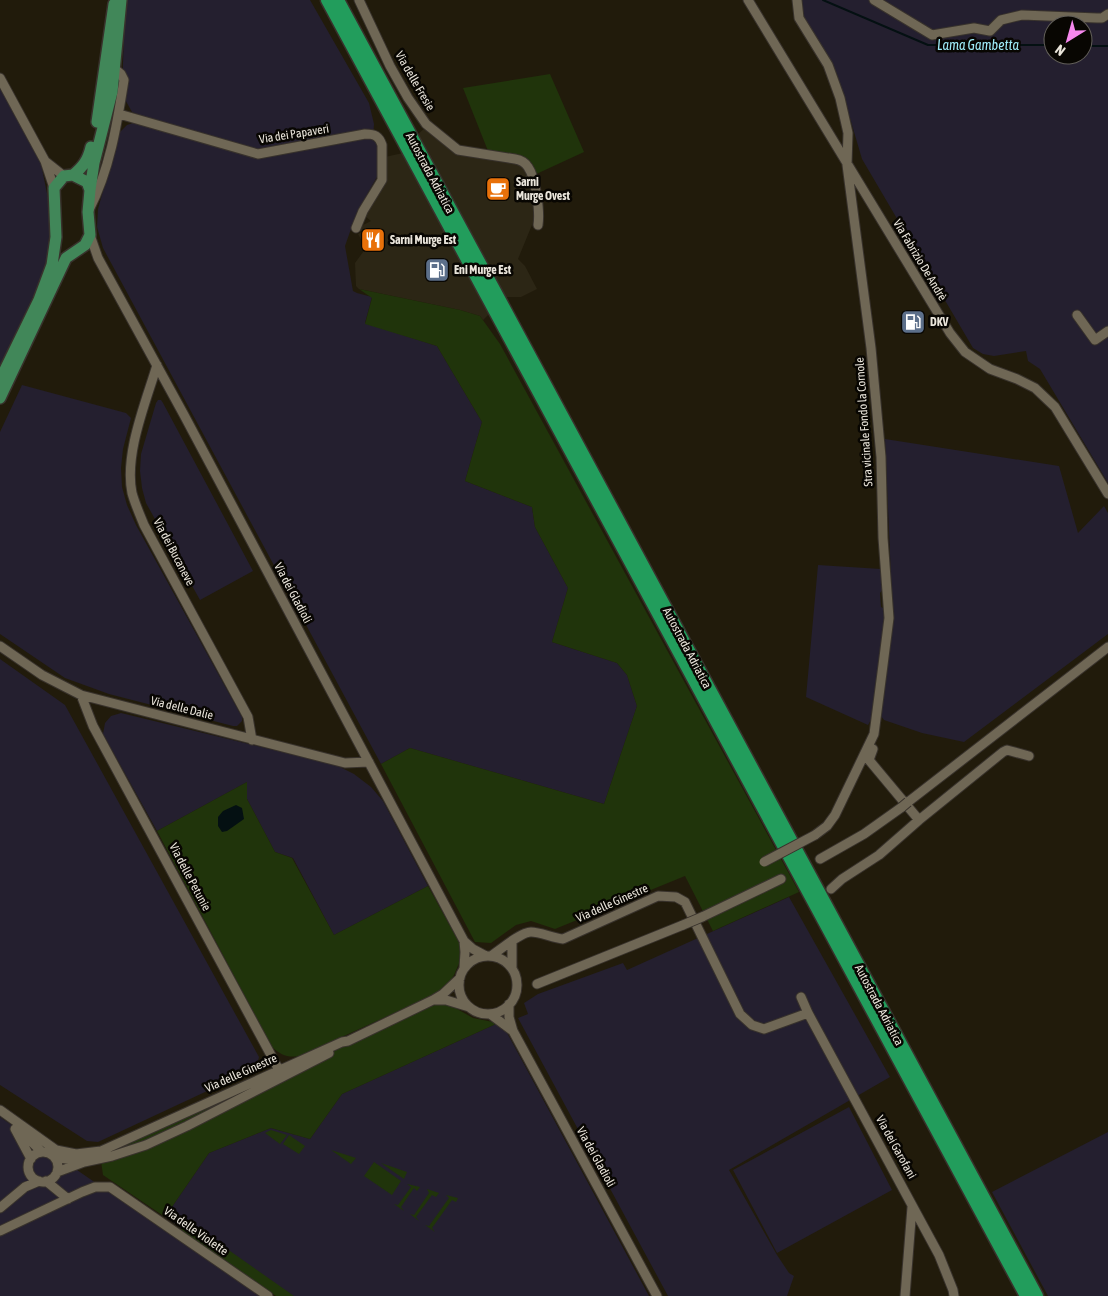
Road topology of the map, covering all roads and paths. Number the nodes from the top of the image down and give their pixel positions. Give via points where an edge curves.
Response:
1 (114, 0) edge
2 (121, 0) edge
3 (327, 0) edge
4 (338, 0) edge
5 (359, 0) edge
6 (748, 0) edge
7 (796, 0) edge
8 (874, 0) edge
9 (1108, 14) edge
10 (115, 69) junction
11 (0, 78) edge
12 (118, 114) junction
13 (45, 161) junction
14 (847, 166) junction
15 (68, 175) junction
16 (54, 188) junction
17 (90, 190) junction
18 (88, 212) junction
19 (538, 225) dead end
20 (356, 228) dead end
21 (90, 236) junction
22 (56, 237) junction
23 (76, 250) junction
24 (98, 258) junction
25 (1077, 315) dead end
26 (1108, 332) edge
27 (157, 365) junction
28 (0, 380) edge
29 (0, 398) edge
30 (1108, 494) edge
31 (0, 646) edge
32 (1108, 647) edge
33 (81, 695) junction
34 (874, 734) junction
35 (252, 740) junction
36 (1029, 756) dead end
37 (369, 762) junction
38 (919, 820) junction
39 (820, 859) dead end
40 (764, 862) dead end
41 (781, 879) dead end
42 (831, 888) dead end
43 (464, 941) junction
44 (512, 942) junction
45 (488, 956) junction
46 (464, 968) junction
47 (512, 968) junction
48 (460, 978) junction
49 (537, 984) dead end
50 (801, 997) dead end
51 (433, 1000) junction
52 (509, 1004) junction
53 (469, 1007) junction
54 (808, 1013) junction
55 (490, 1014) junction
56 (513, 1031) junction
57 (348, 1041) junction
58 (279, 1070) junction
59 (0, 1112) edge
60 (11, 1123) junction
61 (42, 1152) junction
62 (56, 1154) junction
63 (30, 1159) junction
64 (84, 1162) junction
65 (30, 1172) junction
66 (56, 1174) junction
67 (43, 1181) junction
68 (25, 1187) junction
69 (59, 1192) junction
70 (68, 1199) junction
71 (912, 1207) junction
72 (0, 1208) edge
73 (0, 1231) edge
74 (268, 1296) edge
75 (657, 1296) edge
76 (905, 1296) edge
77 (954, 1296) edge
78 (1026, 1296) edge
79 (1037, 1296) edge

1 - 15 main road via 89,157 83,167
2 - 10 main road
3 - 78 highway, Autostrada Adriatica
4 - 79 highway, Autostrada Adriatica
5 - 19 street, Via delle Fresie via 390,66 426,124 458,150 515,159 530,168
6 - 14 street, Via Fabrizio De Andrè
7 - 14 street, Stra vicinale Fondo la Cornole via 799,18 828,65 840,98 848,133
8 - 9 street via 936,36 974,28 990,31 1001,20 1022,14 1102,18
10 - 12 street via 124,80
10 - 17 main road
11 - 13 street
12 - 18 street via 103,178
12 - 20 street, Via dei Papaveri via 258,154 365,134 375,135 382,145 382,180
13 - 15 street
13 - 16 street
14 - 30 street, Via Fabrizio De Andrè via 965,352 990,369 1035,388 1055,407
14 - 34 street, Stra vicinale Fondo la Cornole via 871,348 881,457 889,618
15 - 16 main road
15 - 17 main road via 87,182
16 - 22 main road
17 - 18 main road
18 - 21 main road
21 - 23 main road via 85,245
21 - 24 street, Via dei Gladioli
22 - 23 main road via 64,248
22 - 28 main road via 52,266
23 - 24 street
23 - 29 main road via 66,258 57,274
24 - 27 street, Via dei Gladioli
25 - 26 street via 1095,340
27 - 35 street, Via dei Bucaneve via 136,433 131,463 132,492 144,525 248,717
27 - 37 street, Via dei Gladioli
31 - 33 street, Via delle Dalie
32 - 39 street via 905,805
33 - 35 street, Via delle Dalie
33 - 58 street, Via delle Petunie via 93,726
34 - 38 street via 877,736 869,760
34 - 40 street, Stra vicinale Fondo la Cornole, bridge via 827,826
35 - 37 street, Via delle Dalie via 345,763
36 - 38 street via 1007,750 1003,752
37 - 43 street, Via dei Gladioli
38 - 42 street via 879,856
41 - 49 street, bridge via 702,917
43 - 45 street, Via dei Gladioli
43 - 46 street, Via dei Gladioli
44 - 45 street, Via delle Ginestre
44 - 47 street
44 - 54 street, Via delle Ginestre via 521,933 532,932 562,939 658,896 676,897 685,902 740,1014 764,1029
45 - 46 street via 478,957
45 - 47 street, Via dei Gladioli via 504,961
46 - 48 street, Via dei Gladioli
47 - 52 street, Via dei Gladioli via 517,983
48 - 51 street, Via delle Ginestre
48 - 53 street via 462,999
50 - 54 street, Via dei Garofani
51 - 53 street
51 - 57 street, Via delle Ginestre
52 - 55 street
52 - 56 street, Via dei Gladioli
53 - 55 street, Via dei Gladioli
54 - 71 street, Via dei Garofani
55 - 56 street, Via dei Gladioli
56 - 75 street, Via dei Gladioli
57 - 58 street, Via delle Ginestre
57 - 64 street via 312,1063 146,1145
58 - 62 street, Via delle Ginestre via 101,1150
59 - 60 street
59 - 62 street
60 - 61 street
60 - 63 street
61 - 62 street
61 - 63 street
62 - 64 street
62 - 66 street
63 - 65 street
64 - 66 street
65 - 67 street
65 - 68 street
66 - 67 street
66 - 69 street
67 - 68 street
67 - 69 street
68 - 72 street
69 - 70 street
70 - 73 street
70 - 74 street, Via delle Violette via 95,1187 110,1187
71 - 76 street
71 - 77 street, Via dei Garofani via 939,1255

